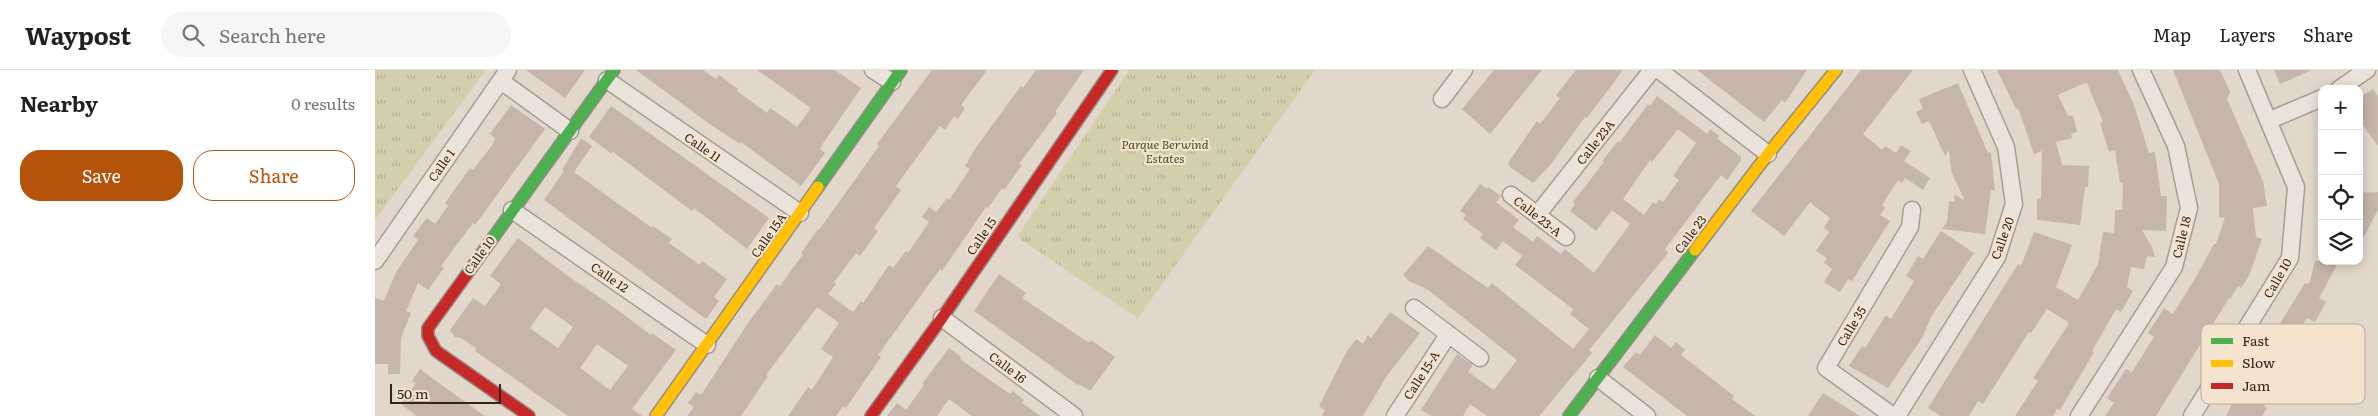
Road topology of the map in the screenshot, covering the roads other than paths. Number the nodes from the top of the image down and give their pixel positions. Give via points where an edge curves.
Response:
1 (873, 70) edge
2 (1112, 70) edge
3 (1464, 70) edge
4 (1652, 70) edge
5 (1659, 70) edge
6 (1836, 70) edge
7 (1972, 70) edge
8 (2141, 70) edge
9 (2247, 70) edge
10 (2367, 70) edge
11 (504, 75) edge
12 (610, 75) edge
13 (897, 76) edge
14 (2345, 85) edge
15 (1442, 99) dead end
16 (2318, 100) edge
17 (2270, 120) junction
18 (570, 131) junction
19 (1768, 154) junction
20 (1511, 194) dead end
21 (512, 210) junction
22 (1912, 210) dead end
23 (800, 213) junction
24 (1537, 214) junction
25 (1566, 237) dead end
26 (375, 261) edge
27 (1414, 308) dead end
28 (942, 318) junction
29 (2249, 324) edge
30 (1448, 335) junction
31 (707, 345) junction
32 (1479, 358) dead end
33 (1597, 378) junction
34 (2201, 400) edge
35 (529, 416) edge
36 (656, 416) edge
37 (871, 416) edge
38 (1074, 416) edge
39 (1395, 416) edge
40 (1569, 416) edge
41 (1647, 416) edge
42 (1893, 416) edge
43 (1897, 416) edge
44 (2079, 416) edge
45 (2191, 416) edge

1 - 13 street
2 - 28 street, Calle 15
3 - 15 street
4 - 24 street, Calle 23A
5 - 19 street
6 - 19 street, Calle 23
7 - 43 street, Calle 20 via 2006,146 2014,204 1997,257
8 - 44 street, Calle 18 via 2176,146 2189,208 2174,267
9 - 17 street, Calle 10
10 - 14 street
11 - 18 street
11 - 26 street, Calle 1
12 - 18 street, Calle 10
12 - 23 street, Calle 11
13 - 23 street, Calle 15A
16 - 17 street
17 - 29 street, Calle 10 via 2296,187 2290,258
18 - 21 street, Calle 10
19 - 33 street, Calle 23
20 - 24 street, Calle 23-A
21 - 31 street, Calle 12
21 - 35 street, Calle 10 via 433,320 428,336 436,351
22 - 42 street, Calle 35 via 1910,227 1826,368
23 - 31 street, Calle 15A
24 - 25 street, Calle 23-A
27 - 30 street
28 - 37 street, Calle 15
28 - 38 street, Calle 16
30 - 32 street
30 - 39 street, Calle 15-A
31 - 36 street, Calle 15A
33 - 40 street, Calle 23
33 - 41 street
34 - 45 street, Calle 10

